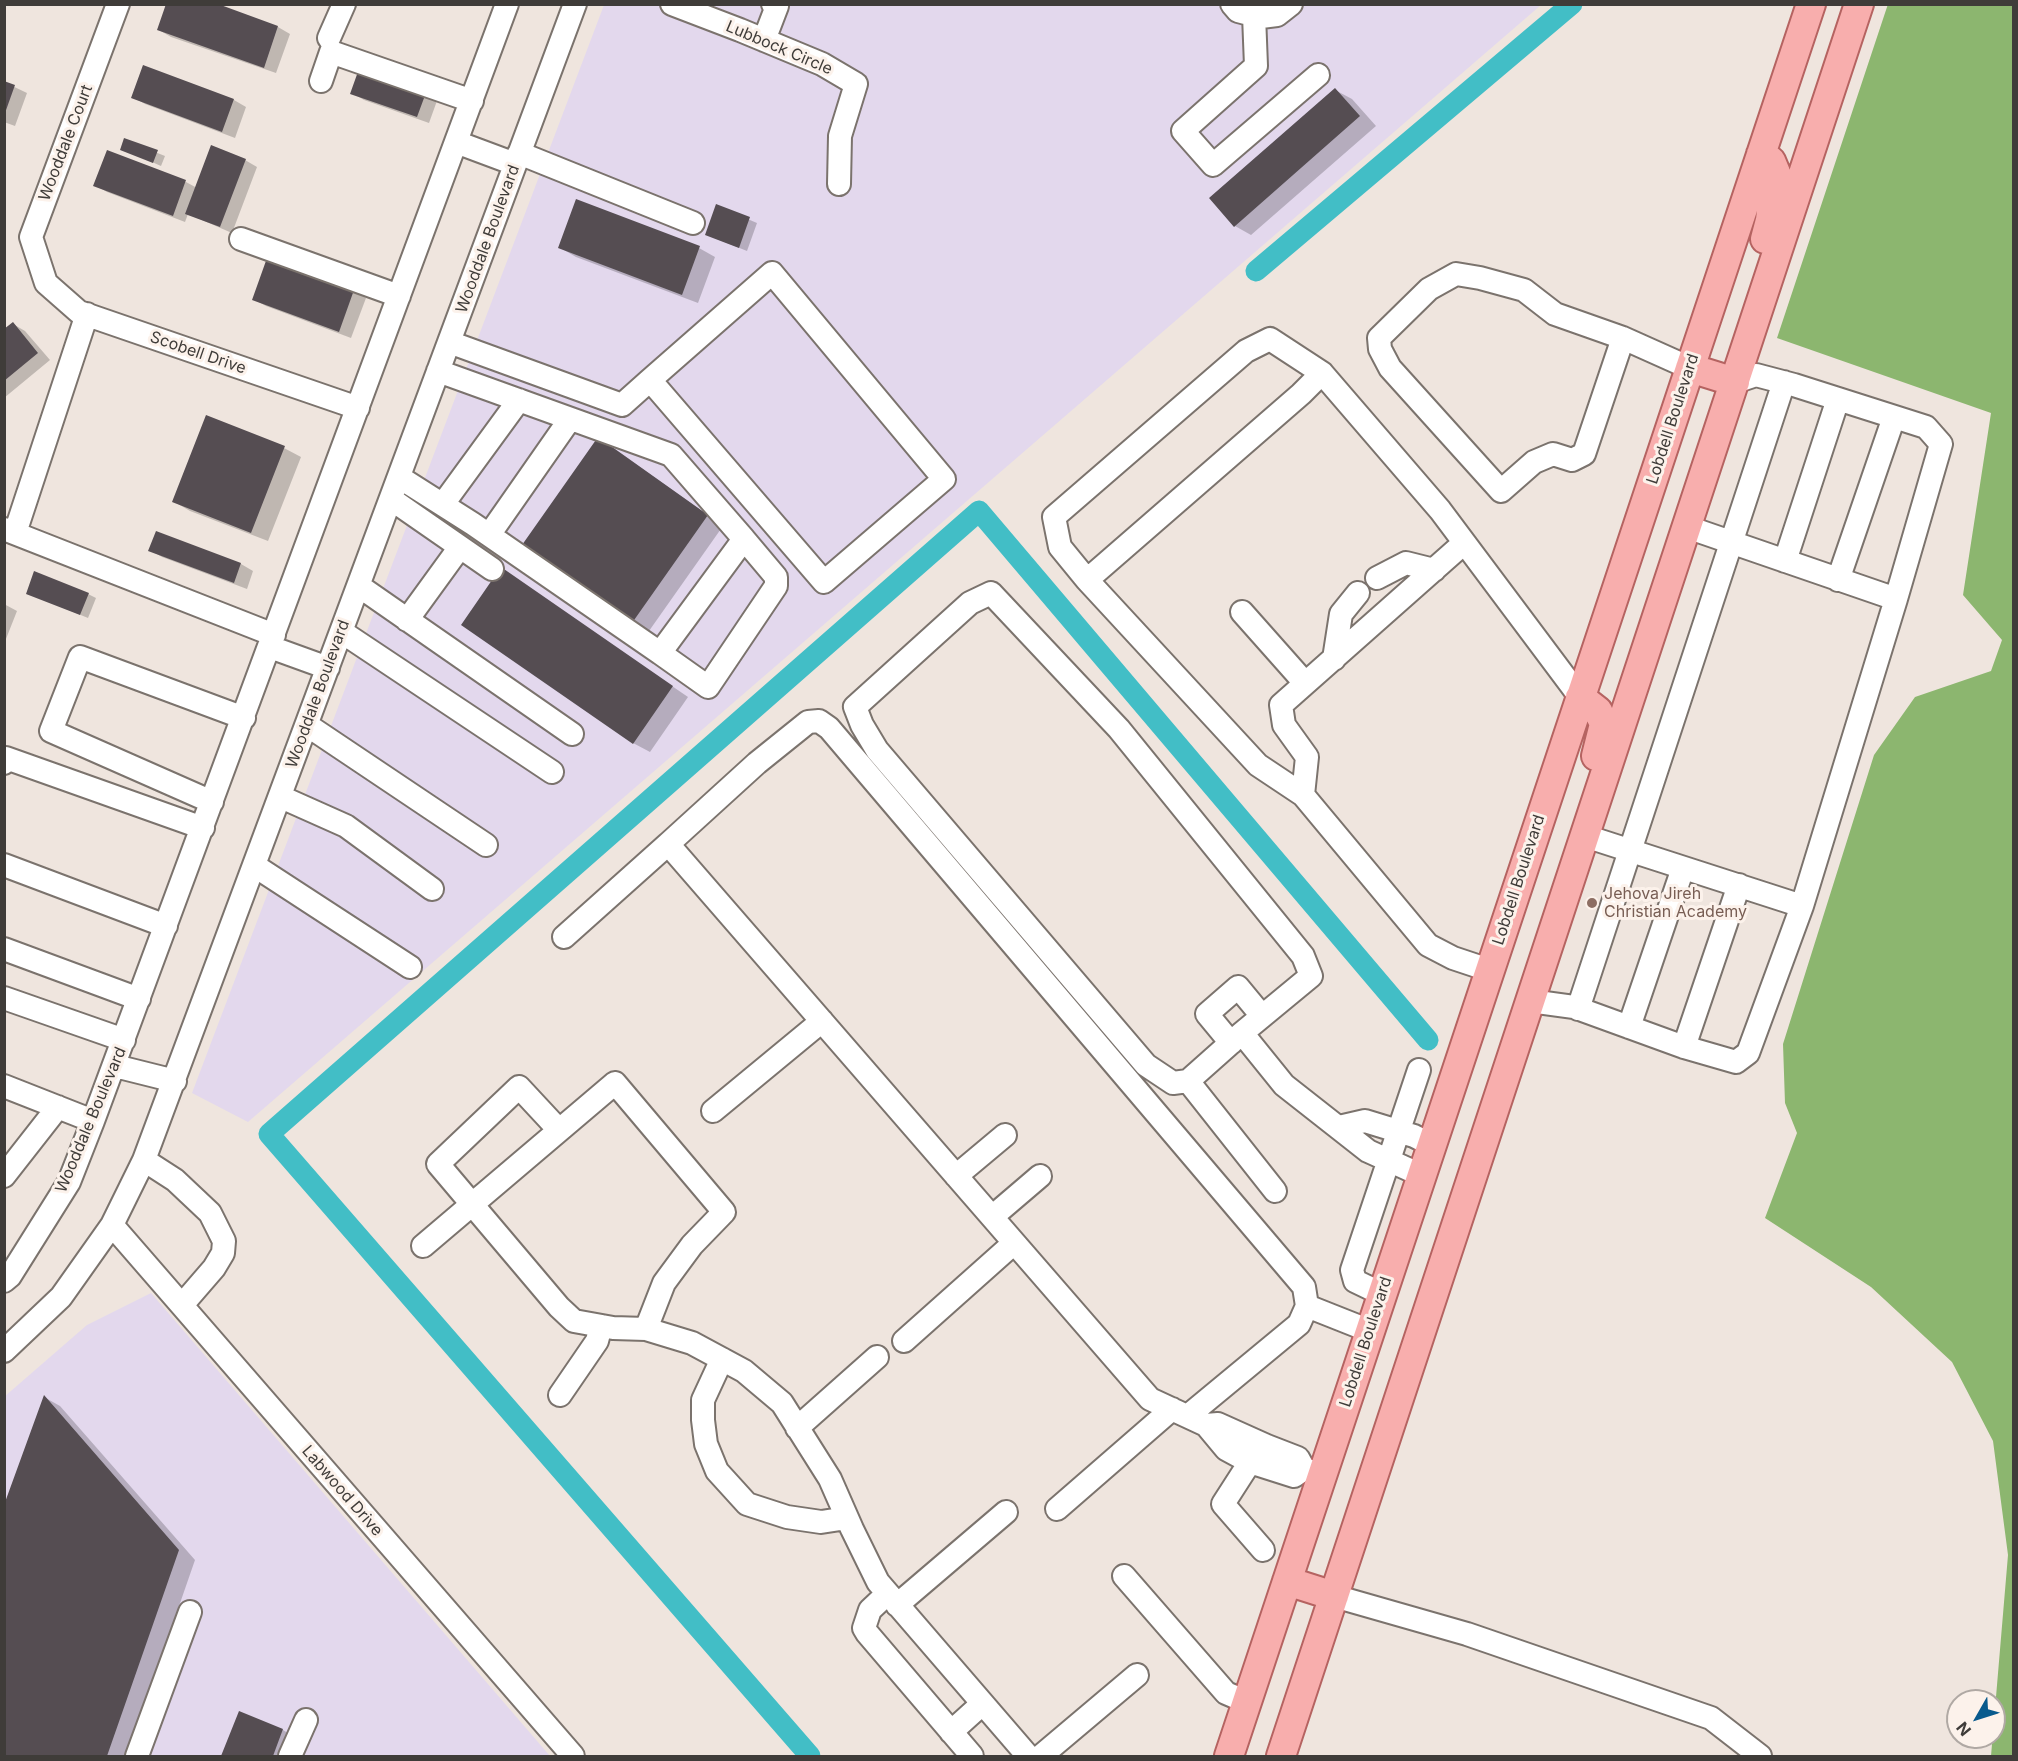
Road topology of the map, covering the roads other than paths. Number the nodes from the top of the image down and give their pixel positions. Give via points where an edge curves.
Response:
1 (118, 4) edge
2 (344, 4) edge
3 (575, 4) edge
4 (672, 4) edge
5 (773, 4) edge
6 (1232, 4) edge
7 (1291, 4) edge
8 (1811, 4) edge
9 (1859, 4) edge
10 (499, 7) edge
11 (1254, 15) junction
12 (330, 38) dead end
13 (764, 40) junction
14 (1318, 75) dead end
15 (321, 81) dead end
16 (472, 101) junction
17 (456, 142) junction
18 (1761, 154) junction
19 (517, 159) junction
20 (839, 184) dead end
21 (693, 223) dead end
22 (241, 238) dead end
23 (46, 283) joint
24 (1766, 287) junction
25 (399, 296) junction
26 (87, 314) junction
27 (1623, 338) junction
28 (449, 342) junction
29 (1690, 368) junction
30 (438, 371) junction
31 (1322, 373) junction
32 (651, 380) junction
33 (1735, 382) junction
34 (1784, 382) junction
35 (1838, 399) junction
36 (519, 400) junction
37 (358, 408) junction
38 (1894, 417) junction
39 (570, 419) junction
40 (399, 477) junction
41 (391, 499) junction
42 (442, 504) junction
43 (1687, 527) junction
44 (10, 531) edge
45 (489, 535) junction
46 (744, 538) junction
47 (1731, 542) junction
48 (1464, 543) junction
49 (459, 547) junction
50 (1785, 561) junction
51 (492, 569) dead end
52 (1434, 570) junction
53 (1377, 578) dead end
54 (1087, 580) junction
55 (1838, 580) junction
56 (359, 586) junction
57 (1358, 593) dead end
58 (1896, 599) junction
59 (1242, 612) dead end
60 (407, 620) junction
61 (342, 632) junction
62 (272, 641) junction
63 (660, 652) junction
64 (1334, 658) junction
65 (328, 668) junction
66 (1305, 683) junction
67 (1580, 697) junction
68 (244, 718) junction
69 (307, 725) junction
70 (572, 734) dead end
71 (4, 763) edge
72 (552, 772) dead end
73 (1303, 795) junction
74 (281, 796) junction
75 (212, 802) junction
76 (203, 828) junction
77 (1587, 831) junction
78 (669, 844) junction
79 (486, 845) dead end
80 (1630, 851) junction
81 (4, 866) edge
82 (255, 866) junction
83 (1683, 867) junction
84 (1739, 885) junction
85 (432, 889) dead end
86 (1802, 906) junction
87 (166, 926) junction
88 (564, 937) dead end
89 (4, 949) edge
90 (410, 967) dead end
91 (1490, 970) junction
92 (4, 998) edge
93 (139, 999) junction
94 (1530, 1001) junction
95 (1578, 1009) junction
96 (1262, 1016) junction
97 (822, 1021) junction
98 (1629, 1027) junction
99 (1236, 1038) junction
100 (124, 1040) junction
101 (1684, 1047) junction
102 (115, 1066) junction
103 (1419, 1070) dead end
104 (175, 1081) junction
105 (1188, 1081) junction
106 (4, 1086) edge
107 (58, 1107) junction
108 (713, 1112) dead end
109 (93, 1121) junction
110 (1339, 1127) junction
111 (559, 1130) junction
112 (1398, 1131) junction
113 (1005, 1135) dead end
114 (1432, 1145) junction
115 (1388, 1160) junction
116 (144, 1161) junction
117 (1422, 1175) junction
118 (4, 1176) edge
119 (956, 1176) junction
120 (1040, 1176) dead end
121 (1275, 1191) dead end
122 (471, 1203) junction
123 (992, 1217) junction
124 (112, 1225) junction
125 (1014, 1243) junction
126 (423, 1246) dead end
127 (13, 1252) edge
128 (4, 1281) edge
129 (1382, 1294) junction
130 (182, 1305) junction
131 (1307, 1306) junction
132 (601, 1326) junction
133 (646, 1329) junction
134 (1370, 1331) junction
135 (904, 1341) dead end
136 (4, 1351) edge
137 (877, 1357) dead end
138 (722, 1359) junction
139 (560, 1395) dead end
140 (1189, 1416) junction
141 (797, 1428) junction
142 (1254, 1454) junction
143 (1313, 1472) junction
144 (1057, 1509) dead end
145 (1006, 1512) dead end
146 (847, 1518) junction
147 (1263, 1550) dead end
148 (1124, 1576) dead end
149 (1287, 1581) junction
150 (1334, 1596) junction
151 (892, 1599) junction
152 (190, 1612) dead end
153 (1137, 1675) dead end
154 (1247, 1702) junction
155 (982, 1704) junction
156 (306, 1720) dead end
157 (951, 1732) junction
158 (565, 1754) edge
159 (137, 1756) edge
160 (290, 1756) edge
161 (972, 1756) edge
162 (1028, 1756) edge
163 (1041, 1756) edge
164 (1228, 1756) edge
165 (1281, 1756) edge
166 (1760, 1756) edge

1 - 23 street, Wooddale Court via 31,237
2 - 12 street
3 - 19 street, Wooddale Boulevard
4 - 13 street, Lubbock Circle
5 - 13 street via 777,6
6 - 11 street
7 - 11 street via 1277,15
8 - 18 main road, Lobdell Boulevard
9 - 24 main road
10 - 16 street, Wooddale Boulevard
11 - 14 street via 1256,66 1183,131 1213,165
13 - 20 street, Lubbock Circle via 822,64 856,84 840,136
15 - 16 street via 331,52
16 - 17 street, Wooddale Boulevard
17 - 19 street
17 - 25 street, Wooddale Boulevard
18 - 24 main road via 1771,161 1776,173 1759,262
18 - 29 main road, Lobdell Boulevard
19 - 21 street
19 - 28 street, Wooddale Boulevard
22 - 25 street
23 - 26 street, Scobell Drive via 79,312
24 - 33 main road
25 - 37 street, Wooddale Boulevard
26 - 37 street, Scobell Drive
26 - 44 street
27 - 27 street via 1555,314 1524,290 1456,274 1429,289 1379,338 1390,368 1501,491 1534,462 1553,454 1572,460 1584,454
27 - 29 street
28 - 30 street, Wooddale Boulevard
28 - 32 street via 622,405
29 - 33 main road
29 - 67 main road, Lobdell Boulevard
30 - 36 street
30 - 40 street, Wooddale Boulevard
31 - 48 street
31 - 54 street
31 - 54 street via 1270,339 1246,351 1054,518 1060,547
32 - 32 street via 772,273 944,479 824,582
33 - 34 street via 1756,375
33 - 43 main road
34 - 35 street
34 - 47 street
35 - 38 street
35 - 50 street
36 - 39 street
36 - 42 street
37 - 62 street, Wooddale Boulevard
38 - 55 street
38 - 58 street via 1926,427 1941,444
39 - 45 street
39 - 46 street via 671,455
40 - 41 street, Wooddale Boulevard
40 - 42 street
41 - 49 street
41 - 56 street, Wooddale Boulevard
42 - 45 street
43 - 47 street
43 - 77 main road
44 - 62 street
45 - 63 street
46 - 63 street
46 - 63 street via 776,577 776,586 708,687
47 - 50 street
47 - 80 street
48 - 52 street
48 - 67 street
49 - 51 street
49 - 60 street
50 - 55 street
52 - 53 street via 1406,563
52 - 64 street
54 - 73 street via 1258,765
55 - 58 street
56 - 60 street
56 - 61 street, Wooddale Boulevard
57 - 64 street via 1341,614
58 - 86 street
59 - 66 street
60 - 70 street
61 - 65 street, Wooddale Boulevard
61 - 72 street
62 - 65 street
62 - 68 street, Wooddale Boulevard
64 - 66 street
65 - 69 street, Wooddale Boulevard
66 - 73 street via 1281,705 1284,725 1306,757
67 - 77 main road via 1598,711 1604,724 1583,799
67 - 91 main road, Lobdell Boulevard
68 - 75 street, Wooddale Boulevard
68 - 75 street via 80,657 51,731
69 - 74 street, Wooddale Boulevard
69 - 79 street
71 - 76 street via 6,758
73 - 91 street via 1428,945
74 - 82 street, Wooddale Boulevard
74 - 85 street via 346,826
75 - 76 street, Wooddale Boulevard
76 - 87 street, Wooddale Boulevard
77 - 80 street
77 - 94 main road
78 - 88 street
78 - 97 street
78 - 131 street via 808,722 819,721 829,728 1304,1287
80 - 83 street
80 - 95 street
81 - 87 street
82 - 90 street
82 - 104 street, Wooddale Boulevard
83 - 84 street
83 - 98 street
84 - 86 street
84 - 101 street
86 - 101 street via 1749,1053 1736,1062
87 - 93 street, Wooddale Boulevard
89 - 93 street
91 - 114 main road, Lobdell Boulevard
92 - 100 street
93 - 100 street, Wooddale Boulevard
94 - 95 street
94 - 150 main road
95 - 98 street
96 - 99 street
96 - 99 street via 1238,987 1207,1014
96 - 105 street via 1311,976 1303,956 1119,729 991,593 969,603 855,707 862,725 877,750 1146,1065 1173,1083
97 - 108 street
97 - 119 street
98 - 101 street
99 - 105 street
99 - 110 street via 1284,1085
100 - 102 street, Wooddale Boulevard
102 - 104 street
102 - 109 street, Wooddale Boulevard
103 - 112 street
104 - 116 street, Wooddale Boulevard
105 - 121 street
106 - 107 street
107 - 109 street
107 - 118 street
109 - 127 street, Wooddale Boulevard via 69,1182
110 - 112 street via 1365,1121
110 - 115 street via 1368,1151
111 - 122 street
111 - 122 street via 519,1087 438,1164
111 - 133 street via 615,1083 724,1212 692,1245 664,1283
112 - 114 street
112 - 115 street
113 - 119 street
114 - 117 main road, Lobdell Boulevard
115 - 117 street
115 - 129 street via 1352,1270 1355,1281
116 - 124 street, Wooddale Boulevard
116 - 130 street via 175,1180 210,1213 224,1241 223,1253 214,1268
117 - 129 main road, Lobdell Boulevard
119 - 123 street
120 - 123 street
122 - 126 street
122 - 132 street via 559,1307 574,1321
123 - 125 street
124 - 130 street, Labwood Drive
124 - 136 street, Wooddale Boulevard via 61,1297
125 - 135 street
125 - 140 street via 1150,1399
127 - 128 street, Wooddale Boulevard
129 - 134 main road, Lobdell Boulevard
130 - 158 street, Labwood Drive
131 - 134 street
131 - 140 street via 1299,1324
132 - 133 street
132 - 139 street via 597,1341
133 - 138 street via 692,1343
134 - 143 main road, Lobdell Boulevard
137 - 141 street
138 - 141 street via 744,1371 782,1403
138 - 146 street via 704,1400 703,1420 706,1444 717,1471 747,1504 821,1522
140 - 142 street via 1218,1424
140 - 144 street
141 - 146 street via 831,1479
142 - 143 street via 1298,1458
142 - 147 street via 1222,1504
143 - 149 main road, Lobdell Boulevard
145 - 151 street
146 - 151 street via 878,1582
148 - 154 street via 1226,1693
149 - 150 main road
149 - 154 main road, Lobdell Boulevard
150 - 165 main road
150 - 166 street via 1467,1634 1711,1718
151 - 155 street
151 - 157 street via 870,1610 864,1628
152 - 159 street
153 - 163 street
154 - 164 main road, Lobdell Boulevard
155 - 157 street
155 - 162 street
156 - 160 street
157 - 161 street

